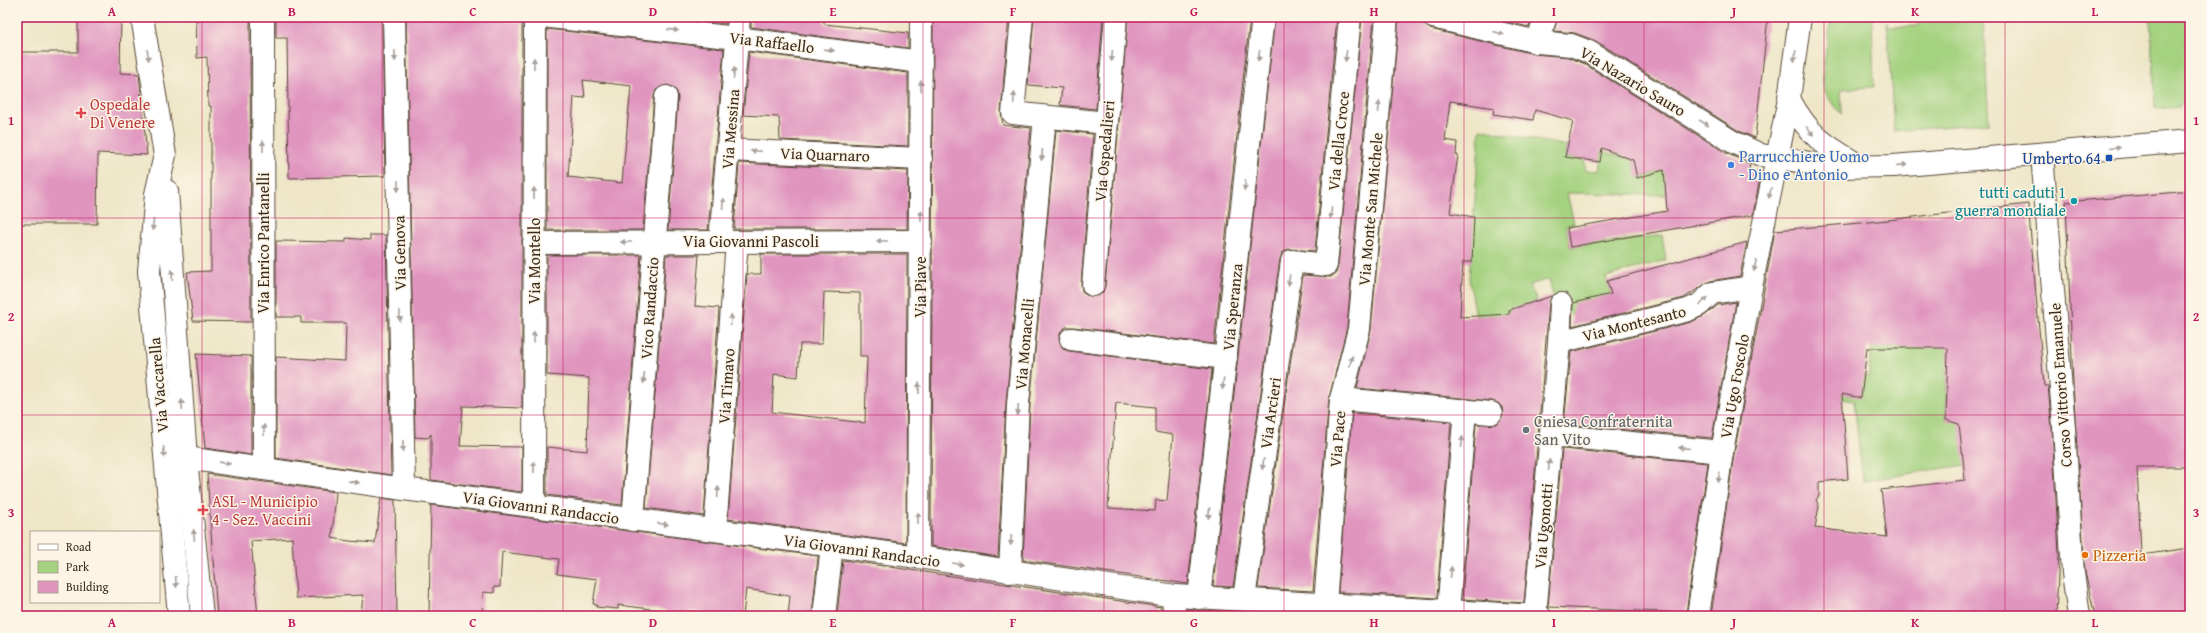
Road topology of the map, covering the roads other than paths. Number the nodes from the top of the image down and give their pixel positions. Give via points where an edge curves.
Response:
1 (142, 17) edge
2 (263, 17) edge
3 (394, 17) edge
4 (534, 17) edge
5 (550, 17) edge
6 (920, 17) edge
7 (1022, 17) edge
8 (1116, 17) edge
9 (1263, 17) edge
10 (1350, 17) edge
11 (1387, 17) edge
12 (1433, 17) edge
13 (1546, 17) edge
14 (1800, 17) edge
15 (599, 20) edge
16 (738, 27) edge
17 (1537, 42) junction
18 (921, 62) junction
19 (666, 97) dead end
20 (1789, 99) junction
21 (1045, 117) junction
22 (1106, 123) junction
23 (2190, 141) edge
24 (728, 150) junction
25 (2042, 154) junction
26 (164, 155) junction
27 (1778, 158) junction
28 (921, 159) junction
29 (1863, 168) junction
30 (920, 241) junction
31 (654, 242) junction
32 (728, 242) junction
33 (534, 243) junction
34 (1326, 265) joint
35 (1093, 285) dead end
36 (1751, 287) junction
37 (1561, 304) dead end
38 (1071, 339) dead end
39 (1559, 342) junction
40 (1226, 358) junction
41 (1341, 399) junction
42 (1465, 410) junction
43 (1491, 412) dead end
44 (1551, 435) junction
45 (1722, 452) junction
46 (186, 458) junction
47 (264, 469) junction
48 (404, 489) junction
49 (534, 506) junction
50 (633, 520) junction
51 (715, 530) junction
52 (832, 546) junction
53 (918, 557) junction
54 (1010, 572) junction
55 (1199, 598) junction
56 (1244, 599) junction
57 (1325, 604) junction
58 (1174, 606) edge
59 (1448, 611) junction
60 (1400, 612) edge
61 (179, 616) edge
62 (202, 616) edge
63 (824, 616) edge
64 (1535, 616) edge
65 (1540, 616) edge
66 (1698, 616) edge
67 (2079, 616) edge

1 -> 26 street, Via Vaccarella
47 -> 2 street, Via Enrico Pantanelli
3 -> 48 street, Via Genova
33 -> 4 street, Via Montello
5 - 15 street, Via Raffaello
6 - 18 street, Via Piave
21 -> 7 street via 1013,113
8 -> 22 street, Via Ospedalieri
9 -> 40 street, Via Speranza
10 -> 34 street, Via della Croce
41 -> 11 street, Via Monte San Michele via 1359,329
12 -> 17 street, Via Nazario Sauro
13 - 17 street
14 -> 20 street, Via Ugo Foscolo
15 -> 16 street, Via Raffaello
16 -> 18 street, Via Raffaello
24 -> 16 street, Via Messina
17 -> 27 street, Via Nazario Sauro via 1571,45 1589,52 1733,142 1761,155
28 -> 18 street, Via Piave
19 - 31 street, Vico Randaccio
20 - 27 street, Via Ugo Foscolo
20 -> 29 street via 1798,117 1812,135
21 - 22 street
21 -> 54 street, Via Monacelli via 1018,404
22 - 35 street, Via Ospedalieri
25 -> 23 street, Via Nazario Sauro
28 -> 24 street, Via Quarnaro
32 -> 24 street, Via Messina
29 -> 25 street, Via Nazario Sauro
25 - 67 street, Corso Vittorio Emanuele via 2073,573
46 -> 26 street, Via Vaccarella
26 -> 61 street, Via Vaccarella via 156,194 149,271
27 - 29 street, Via Nazario Sauro via 1834,167
27 -> 36 street, Via Ugo Foscolo
30 -> 28 street, Via Piave
30 -> 32 street, Via Giovanni Pascoli
53 -> 30 street, Via Piave
31 - 32 street, Via Giovanni Pascoli
31 -> 33 street, Via Giovanni Pascoli
31 -> 50 street, Vico Randaccio
51 -> 32 street, Via Timavo
49 -> 33 street, Via Montello
34 -> 56 street, Via Arcieri via 1292,261
39 -> 36 street, Via Montesanto via 1688,310 1712,294
36 - 45 street, Via Ugo Foscolo
37 - 39 street, Via Ugonotti
38 - 40 street
39 - 44 street, Via Ugonotti
40 -> 55 street, Via Speranza
41 - 42 street, Via Pace
41 - 57 street, Via Pace
42 - 43 street, Via Pace
59 -> 42 street
45 -> 44 street
64 -> 44 street, Via Ugonotti
45 -> 66 street, Via Ugo Foscolo
46 -> 47 street, Via Giovanni Randaccio
62 -> 46 street, Via Vaccarella
47 -> 48 street, Via Giovanni Randaccio
48 - 49 street, Via Giovanni Randaccio
49 - 50 street, Via Giovanni Randaccio
50 -> 51 street, Via Giovanni Randaccio
51 - 52 street, Via Giovanni Randaccio
52 - 53 street, Via Giovanni Randaccio
52 - 63 street
53 -> 54 street, Via Giovanni Randaccio
54 - 58 street, Via Giovanni Randaccio
55 - 56 street, Via Giovanni Randaccio
55 - 58 street, Via Giovanni Randaccio
56 - 57 street, Via Giovanni Randaccio
57 - 60 street, Via Giovanni Randaccio
59 - 60 street, Via Giovanni Randaccio
59 - 64 street, Via Giovanni Randaccio
64 - 65 street, Via Giovanni Randaccio

